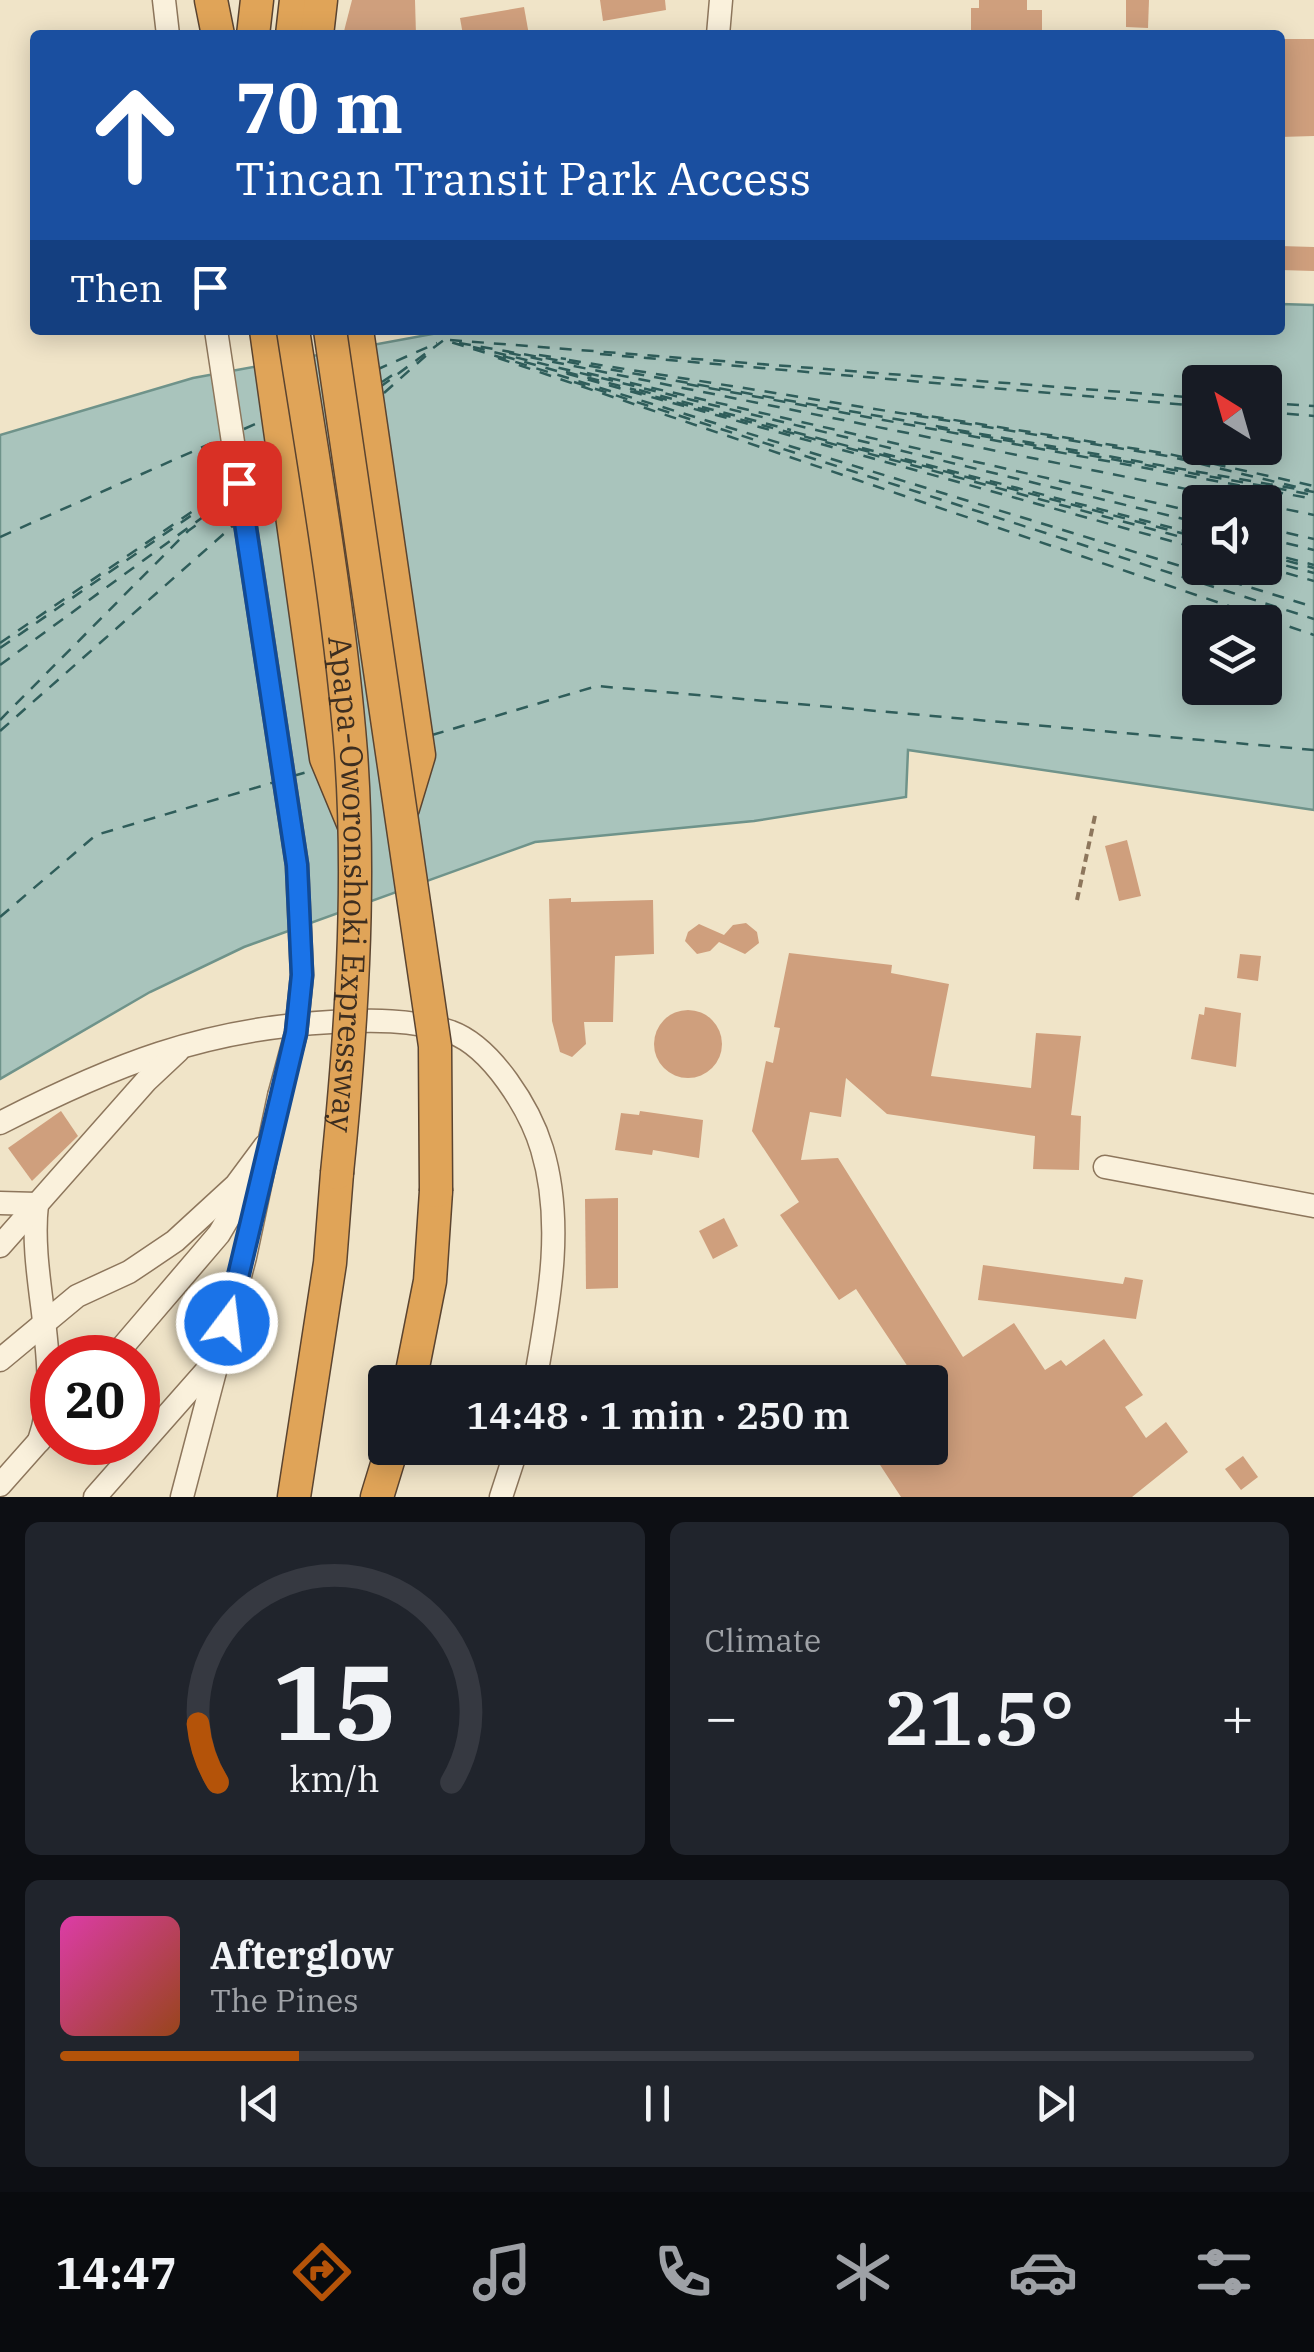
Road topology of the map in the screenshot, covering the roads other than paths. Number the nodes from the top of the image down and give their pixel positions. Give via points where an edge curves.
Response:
1 (164, 0) edge
2 (211, 0) edge
3 (257, 0) edge
4 (296, 0) edge
5 (321, 0) edge
6 (721, 0) edge
7 (167, 30) edge
8 (217, 30) edge
9 (254, 30) edge
10 (293, 30) edge
11 (318, 30) edge
12 (718, 30) edge
13 (217, 335) edge
14 (267, 335) edge
15 (294, 335) edge
16 (331, 335) edge
17 (359, 335) edge
18 (403, 808) junction
19 (353, 823) junction
20 (194, 1041) junction
21 (0, 1123) edge
22 (270, 1139) junction
23 (1105, 1167) dead end
24 (0, 1203) edge
25 (37, 1204) junction
26 (1314, 1206) edge
27 (0, 1246) edge
28 (42, 1322) junction
29 (43, 1335) edge
30 (132, 1335) edge
31 (218, 1356) junction
32 (0, 1360) edge
33 (413, 1365) edge
34 (537, 1365) edge
35 (30, 1451) edge
36 (387, 1465) edge
37 (511, 1465) edge
38 (0, 1485) edge
39 (95, 1497) edge
40 (182, 1497) edge
41 (294, 1497) edge
42 (378, 1497) edge
43 (501, 1497) edge

1 - 7 street
2 - 8 highway
3 - 9 highway
4 - 10 highway
5 - 11 highway
6 - 12 street
13 - 22 street, bridge via 297,865 302,975 296,1033
14 - 19 highway via 326,758
15 - 19 highway, Apapa-Oworonshoki Expressway, bridge via 328,560
16 - 18 highway, Apapa-Oworonshoki Expressway, bridge
17 - 18 highway via 419,754
18 - 33 highway, Apapa-Oworonshoki Expressway, bridge via 435,1046 430,1281
19 - 41 highway, Apapa-Oworonshoki Expressway, bridge via 350,1022 330,1264
20 - 21 street via 82,1080
20 - 25 street via 146,1081
20 - 34 street via 258,1026 384,1019 451,1032 481,1054 503,1076 530,1123 549,1183 554,1238
22 - 28 street via 236,1185 176,1241
22 - 30 street via 219,1234
22 - 31 street
23 - 26 street
24 - 25 street
25 - 27 street
25 - 28 street via 33,1237
28 - 29 street
28 - 32 street
31 - 39 street
31 - 40 street
35 - 38 street
36 - 42 highway
37 - 43 street

